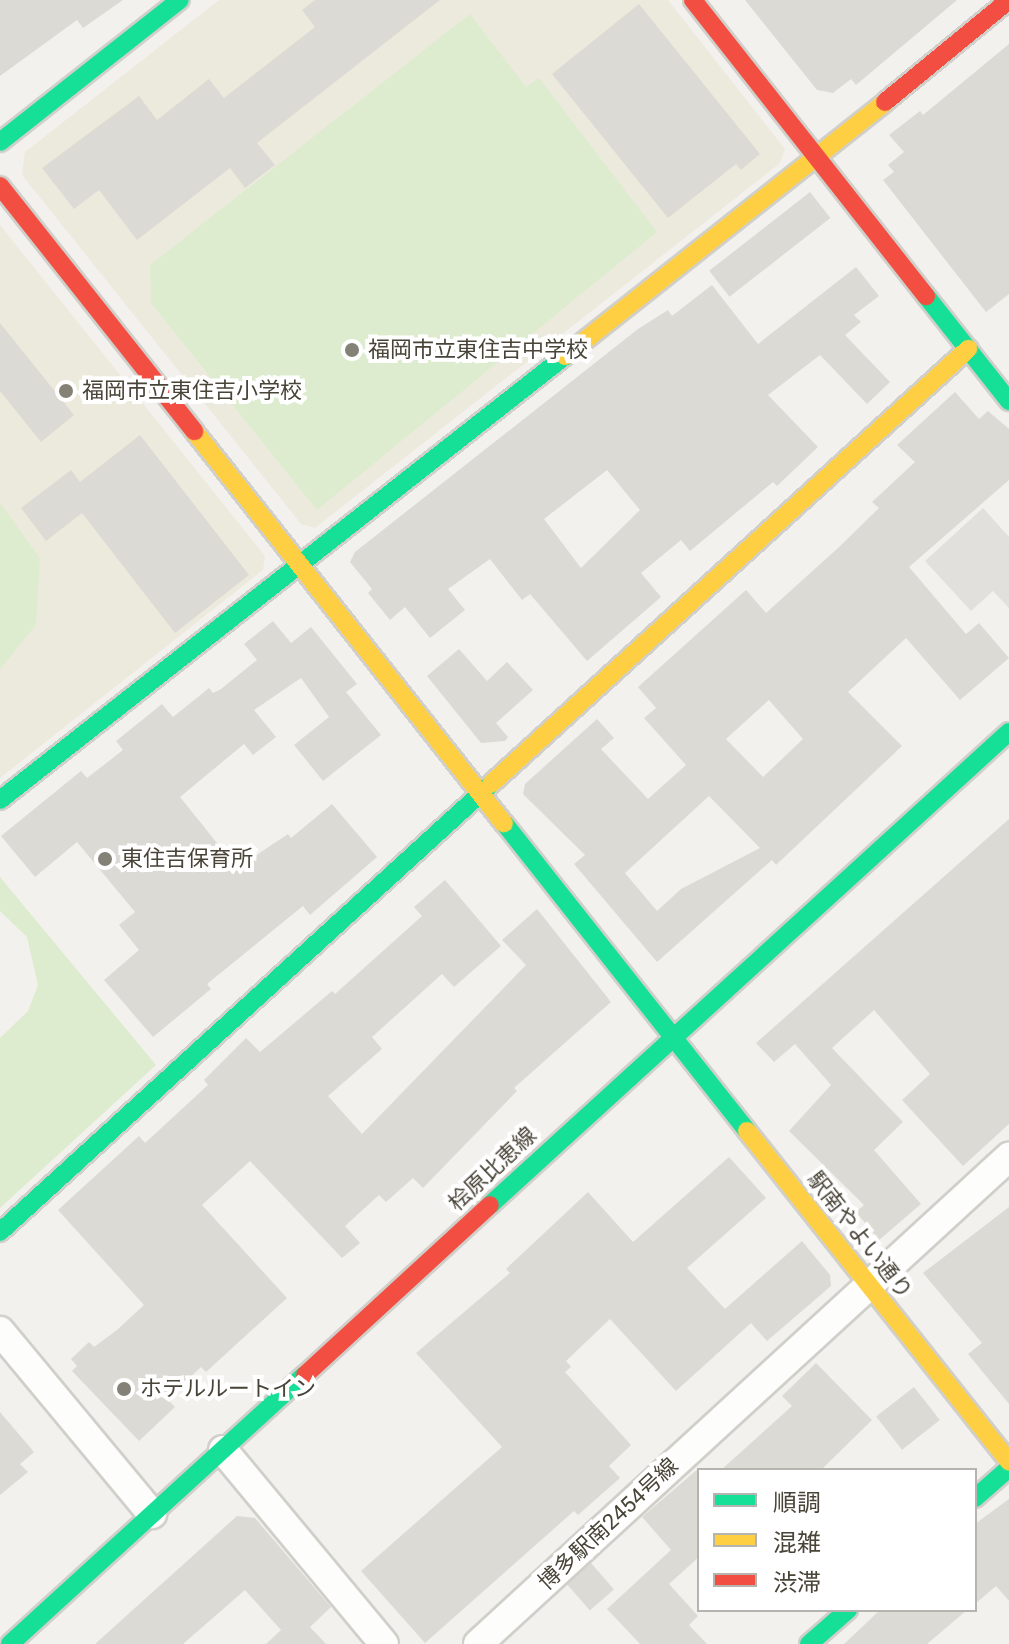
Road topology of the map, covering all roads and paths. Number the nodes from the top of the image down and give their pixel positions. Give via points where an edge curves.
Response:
1 (180, 0) edge
2 (693, 0) edge
3 (1009, 0) edge
4 (0, 142) edge
5 (815, 159) junction
6 (0, 186) edge
7 (968, 349) junction
8 (1009, 401) edge
9 (300, 563) junction
10 (1009, 732) edge
11 (482, 792) junction
12 (0, 800) edge
13 (674, 1036) junction
14 (1009, 1157) edge
15 (0, 1232) edge
16 (868, 1285) junction
17 (0, 1331) edge
18 (223, 1450) junction
19 (1009, 1465) edge
20 (977, 1496) edge
21 (152, 1514) junction
22 (839, 1626) edge
23 (10, 1644) edge
24 (384, 1644) edge
25 (478, 1644) edge
26 (809, 1644) edge

1 - 4 street
2 - 5 street
3 - 5 street
5 - 7 street
5 - 9 street
6 - 9 street, 駅南やよい通り
7 - 8 street
7 - 11 street
9 - 11 street, 駅南やよい通り
9 - 12 street
10 - 13 street, 桧原比恵線
11 - 13 street, 駅南やよい通り
11 - 15 street
13 - 16 street, 駅南やよい通り
13 - 18 street, 桧原比恵線
14 - 16 street, 博多駅南2454号線
16 - 19 street, 駅南やよい通り
16 - 25 street, 博多駅南2454号線
17 - 21 street
18 - 21 street, 桧原比恵線
18 - 24 street
19 - 20 street
21 - 23 street, 桧原比恵線
22 - 26 street

